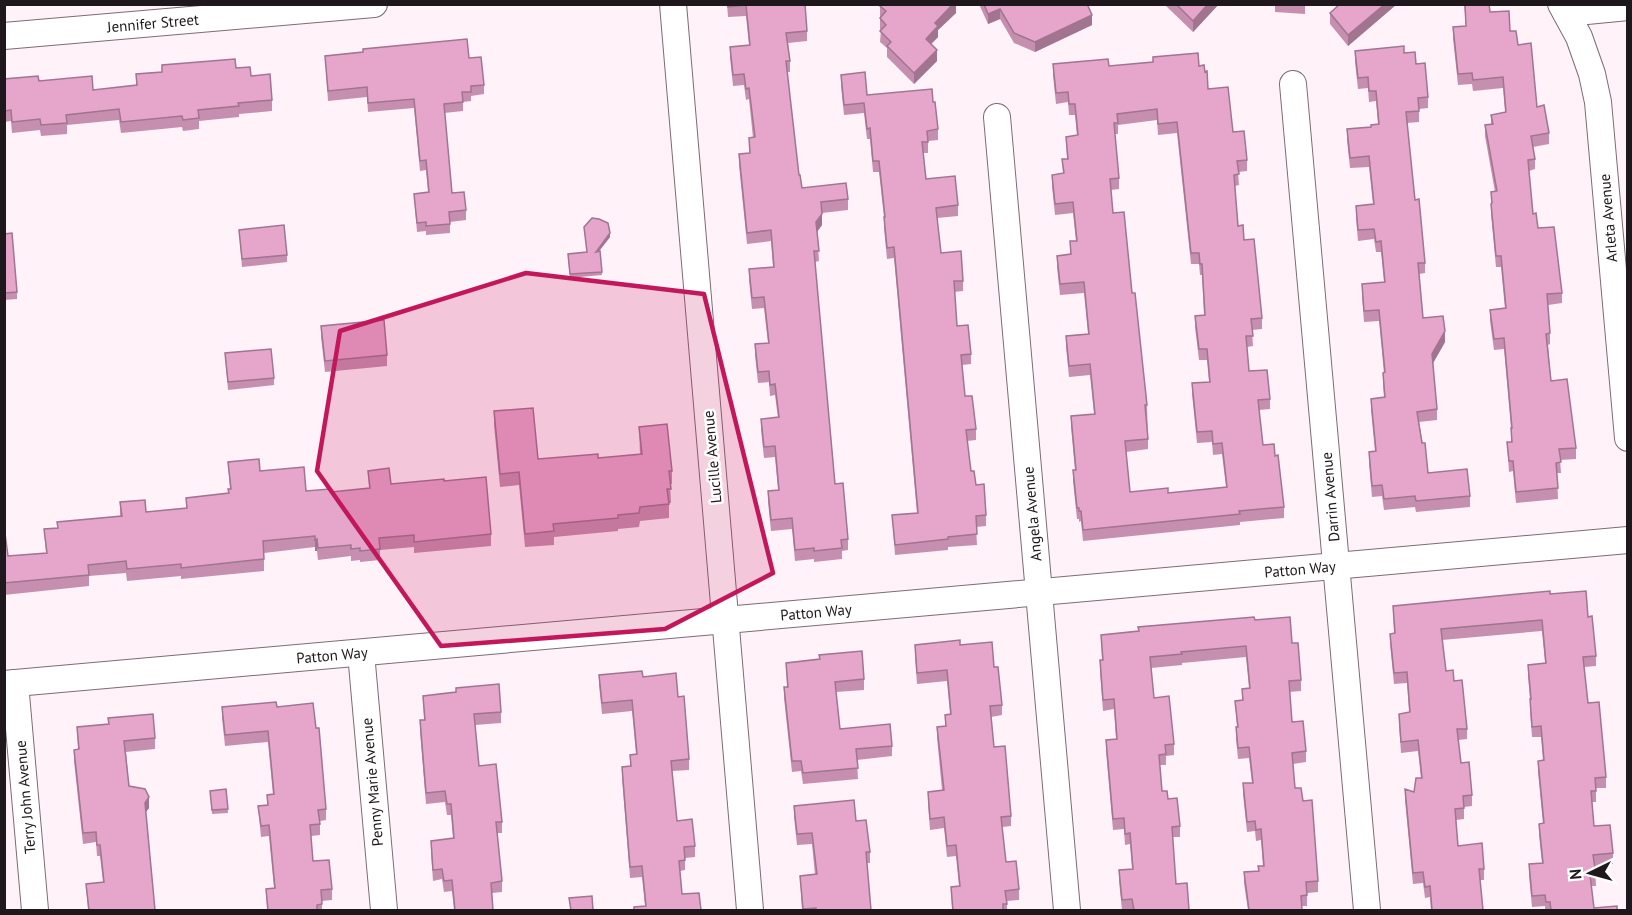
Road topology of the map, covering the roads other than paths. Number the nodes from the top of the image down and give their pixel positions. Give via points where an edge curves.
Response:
1 (374, 4) edge
2 (673, 4) edge
3 (1628, 7) edge
4 (1564, 9) edge
5 (4, 36) edge
6 (1293, 84) dead end
7 (997, 117) dead end
8 (1628, 438) edge
9 (1628, 540) edge
10 (1336, 566) junction
11 (1039, 592) junction
12 (725, 620) junction
13 (361, 653) junction
14 (10, 683) edge
15 (35, 910) edge
16 (384, 910) edge
17 (750, 910) edge
18 (1067, 910) edge
19 (1367, 910) edge

1 - 5 street, Jennifer Street
2 - 12 street, Lucille Avenue
3 - 4 street
4 - 8 street, Arleta Avenue via 1579,37 1598,102
6 - 10 street, Darrin Avenue
7 - 11 street, Angela Avenue
9 - 10 street, Patton Way
10 - 11 street, Patton Way
10 - 19 street, Darrin Avenue
11 - 12 street, Patton Way
11 - 18 street, Angela Avenue
12 - 13 street, Patton Way
12 - 17 street, Lucille Avenue
13 - 14 street, Patton Way
13 - 16 street, Penny Marie Avenue
14 - 15 street, Terry John Avenue

